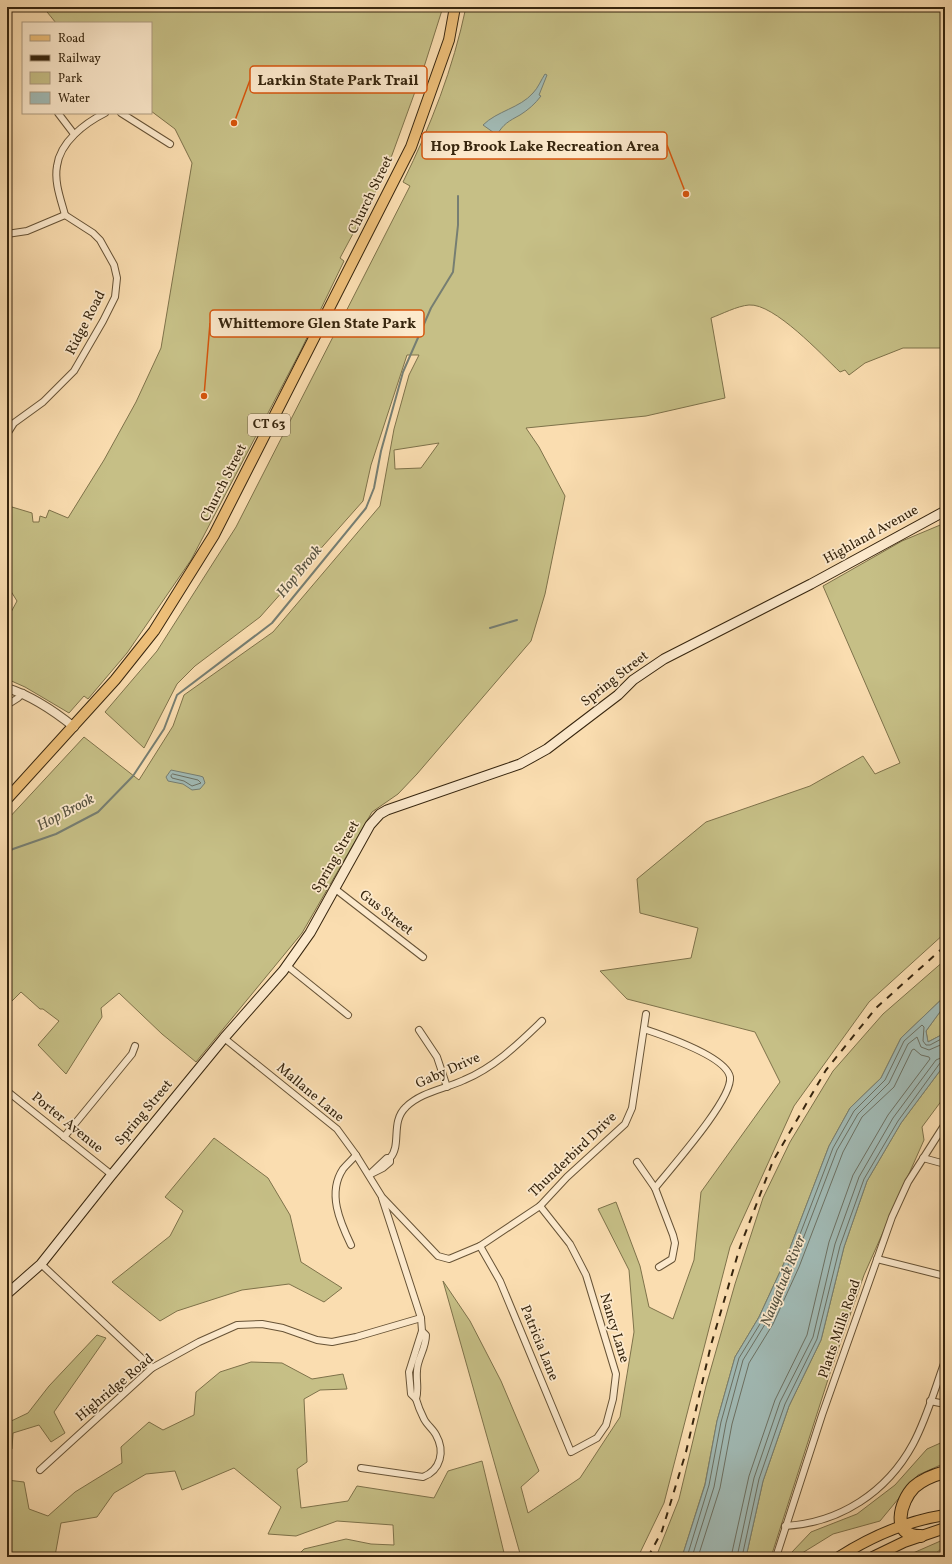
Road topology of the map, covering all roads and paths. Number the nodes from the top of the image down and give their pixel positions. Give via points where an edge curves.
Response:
1 (455, 7) edge
2 (59, 114) edge
3 (104, 114) edge
4 (123, 114) edge
5 (74, 134) junction
6 (170, 144) dead end
7 (65, 215) junction
8 (7, 234) edge
9 (7, 434) edge
10 (945, 511) edge
11 (810, 584) joint
12 (7, 688) edge
13 (22, 693) junction
14 (7, 705) edge
15 (74, 727) junction
16 (7, 799) edge
17 (334, 888) junction
18 (423, 957) dead end
19 (286, 965) junction
20 (646, 1014) dead end
21 (348, 1016) dead end
22 (542, 1021) dead end
23 (644, 1028) junction
24 (419, 1030) dead end
25 (224, 1038) junction
26 (135, 1046) dead end
27 (447, 1087) junction
28 (7, 1091) edge
29 (945, 1124) edge
30 (64, 1137) junction
31 (356, 1156) junction
32 (923, 1158) junction
33 (637, 1162) dead end
34 (945, 1164) edge
35 (112, 1174) junction
36 (369, 1176) junction
37 (655, 1188) junction
38 (382, 1197) junction
39 (540, 1206) junction
40 (351, 1245) dead end
41 (480, 1246) junction
42 (877, 1258) junction
43 (41, 1264) junction
44 (659, 1267) dead end
45 (945, 1276) edge
46 (7, 1294) edge
47 (421, 1318) junction
48 (945, 1360) edge
49 (152, 1368) junction
50 (930, 1401) junction
51 (945, 1404) edge
52 (571, 1452) joint
53 (361, 1468) dead end
54 (40, 1470) dead end
55 (945, 1472) edge
56 (945, 1515) edge
57 (902, 1525) junction
58 (785, 1526) junction
59 (945, 1528) edge
60 (921, 1536) junction
61 (777, 1557) edge
62 (839, 1557) edge
63 (873, 1557) edge

1 - 15 main road, Church Street / CT 63 via 449,40 410,147 214,535 163,620
2 - 5 street
3 - 5 street
4 - 6 street
5 - 7 street via 59,158 57,167 58,186
7 - 8 street via 26,231
7 - 9 street, Ridge Road via 93,233 104,246 114,265 117,278 114,297 74,371 43,402 14,423
10 - 11 main road, Highland Avenue
11 - 17 main road, Spring Street via 664,659 633,680 618,695 547,749 520,764 410,801 380,814 370,825
12 - 13 street
13 - 14 street
13 - 15 street
15 - 16 main road, Church Street / CT 63
17 - 18 street, Gus Street
17 - 19 main road, Spring Street via 310,933
19 - 21 street
19 - 25 main road, Spring Street
20 - 23 street, Thunderbird Drive
22 - 27 street, Gaby Drive via 495,1063
23 - 37 street via 705,1054 724,1067 730,1077 729,1088 708,1124
23 - 39 street, Thunderbird Drive via 632,1108 625,1124
24 - 27 street via 437,1057
25 - 31 street, Mallane Lane via 336,1129
25 - 35 main road, Spring Street
26 - 30 street via 132,1054
27 - 36 street, Gaby Drive via 418,1098 405,1108 398,1120 395,1151 390,1162
28 - 30 street, Porter Avenue
29 - 32 street, Platts Mills Road
30 - 35 street, Porter Avenue
31 - 36 street, Mallane Lane
31 - 40 street via 343,1169 335,1187 336,1206
32 - 34 street
32 - 42 street, Platts Mills Road via 897,1204
33 - 37 street
35 - 43 main road, Spring Street
36 - 38 street, Mallane Lane
37 - 44 street via 675,1243 672,1259
38 - 41 street, Mallane Lane via 438,1256 453,1258
38 - 47 street, Mallane Lane
39 - 41 street, Thunderbird Drive
39 - 52 street, Nancy Lane via 570,1244 586,1275 616,1374 606,1425 597,1438
41 - 52 street, Patricia Lane via 500,1281
42 - 45 street
42 - 58 street, Platts Mills Road
43 - 46 main road, Spring Street
43 - 49 street
47 - 49 street, Highridge Road via 332,1342 262,1324 237,1325
47 - 53 street, Mallane Lane via 422,1331 409,1372 411,1394 416,1399 424,1420 436,1435 440,1461 435,1470 424,1477
48 - 50 street
49 - 54 street, Highridge Road
50 - 51 street
50 - 58 street via 908,1453 894,1473 876,1490 854,1506 832,1517 808,1524
55 - 57 highway via 922,1481 909,1493 902,1507
56 - 57 main road
57 - 60 highway via 910,1535
57 - 62 main road via 866,1541
58 - 61 street, Platts Mills Road
59 - 60 main road
60 - 63 main road

